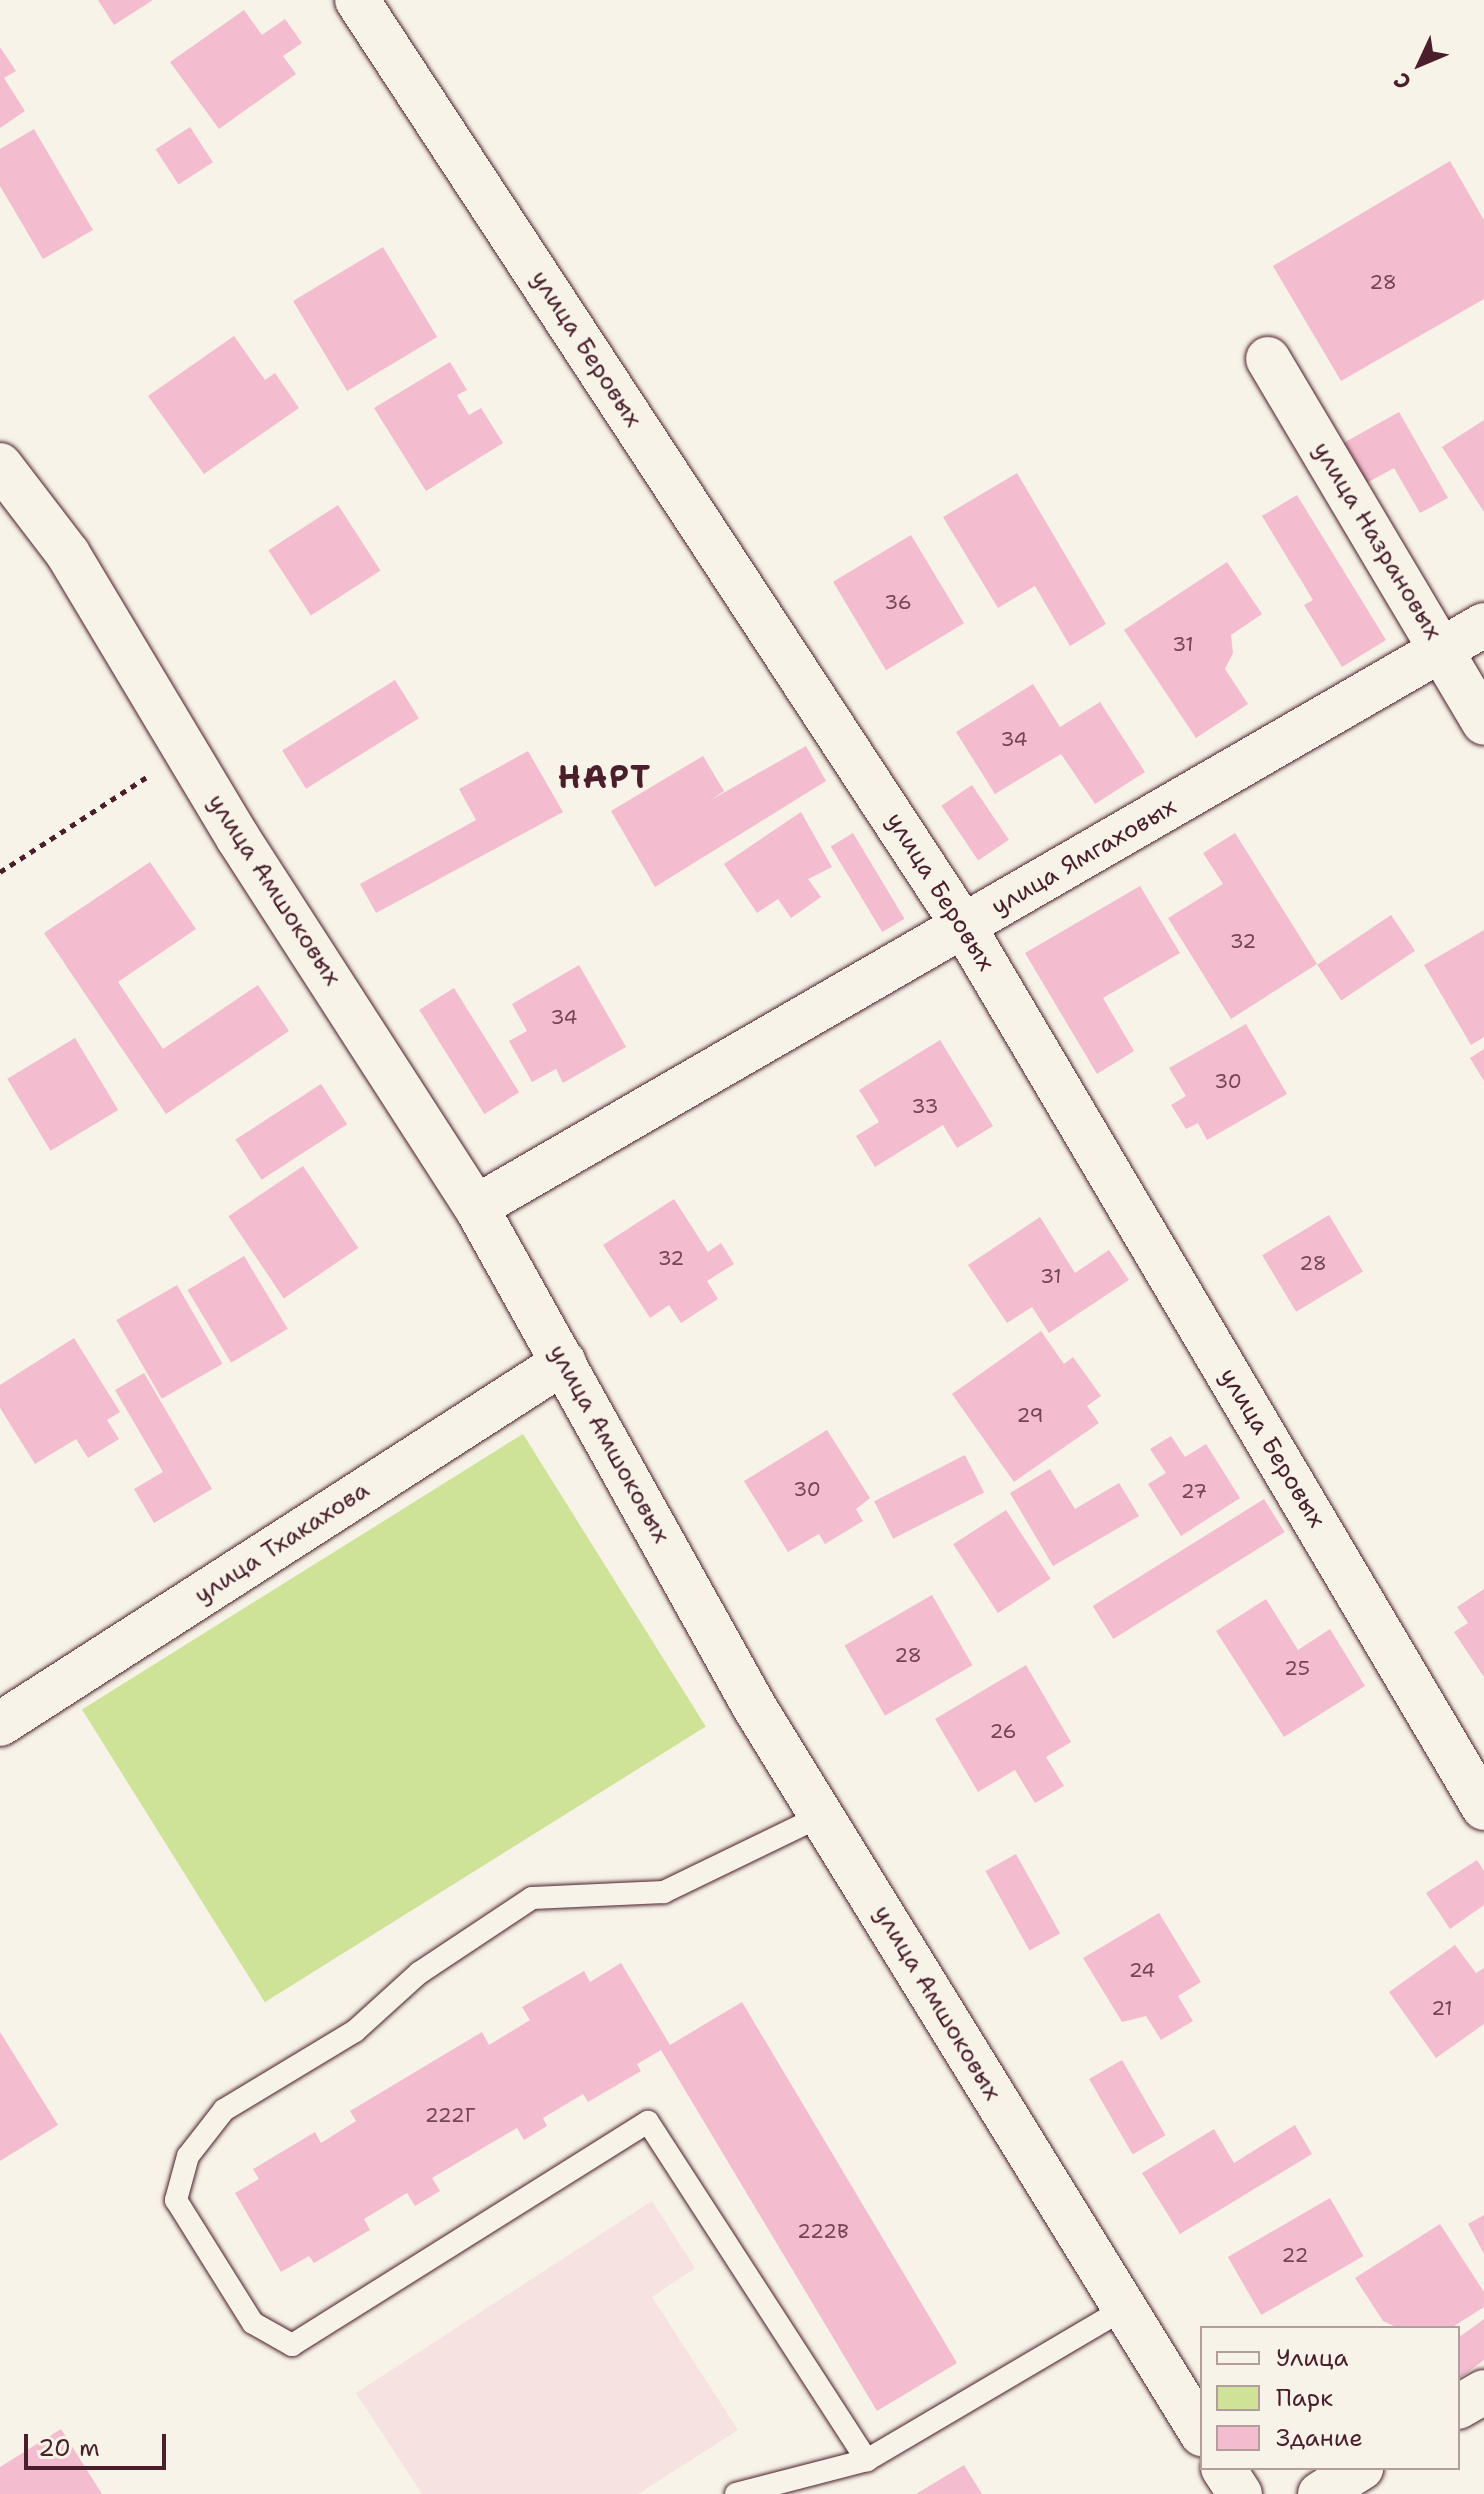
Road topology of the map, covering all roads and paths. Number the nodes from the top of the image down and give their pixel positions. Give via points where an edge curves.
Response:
1 (357, 0) edge
2 (1268, 359) dead end
3 (0, 465) edge
4 (1484, 625) edge
5 (1442, 649) junction
6 (1484, 723) edge
7 (187, 752) junction
8 (0, 872) edge
9 (964, 927) junction
10 (476, 1207) junction
11 (564, 1362) junction
12 (0, 1724) edge
13 (1484, 1808) edge
14 (823, 1815) junction
15 (1123, 2309) junction
16 (1484, 2392) edge
17 (1460, 2406) edge
18 (1200, 2431) edge
19 (867, 2460) junction
20 (1224, 2470) edge
21 (1358, 2470) edge
22 (736, 2494) edge
23 (1240, 2494) edge
24 (1320, 2494) edge

1 - 9 street, улица Беровых
2 - 5 street, улица Назрановых
3 - 7 street, улица Амшоковых via 68,554
4 - 5 street, улица Ямгаховых
5 - 6 street, улица Назрановых
5 - 9 street, улица Ямгаховых
7 - 8 path
7 - 10 street, улица Амшоковых
9 - 10 street, улица Ямгаховых
9 - 13 street, улица Беровых
10 - 11 street, улица Амшоковых
11 - 12 street, улица Тхакахова
11 - 14 street, улица Амшоковых via 755,1708
14 - 15 street, улица Амшоковых
14 - 19 lane via 664,1892 532,1898 419,1973 355,2031 224,2110 188,2156 176,2200 253,2323 292,2345 648,2122
15 - 18 street, улица Амшоковых
15 - 19 lane
16 - 17 street
19 - 22 lane
20 - 23 street
21 - 24 street

